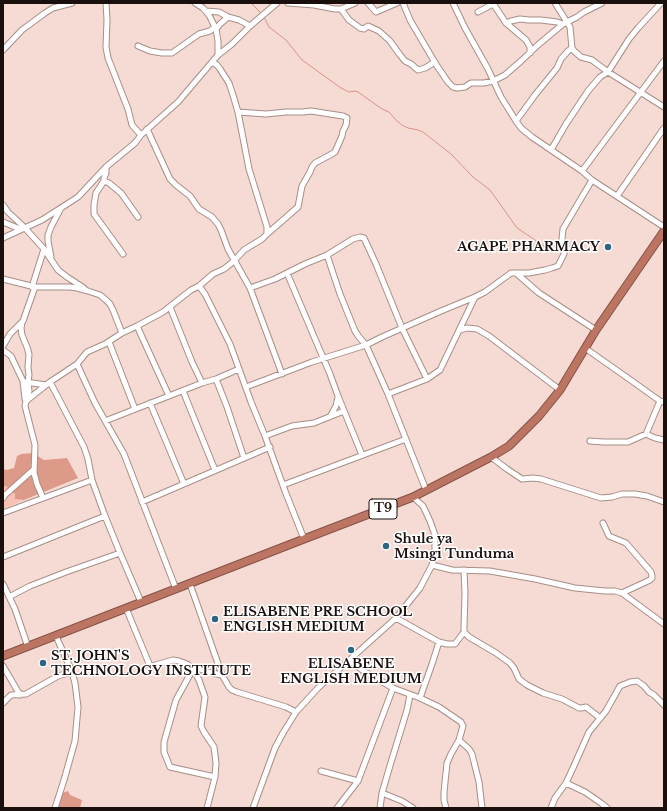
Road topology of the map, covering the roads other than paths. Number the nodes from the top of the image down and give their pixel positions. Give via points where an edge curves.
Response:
1 (72, 3) edge
2 (106, 3) edge
3 (196, 3) edge
4 (277, 3) edge
5 (288, 3) edge
6 (355, 3) edge
7 (368, 3) edge
8 (397, 3) edge
9 (402, 3) edge
10 (453, 3) edge
11 (555, 3) edge
12 (661, 3) edge
13 (600, 4) edge
14 (341, 9) junction
15 (206, 11) junction
16 (478, 12) dead end
17 (228, 17) junction
18 (506, 23) junction
19 (565, 23) junction
20 (250, 26) junction
21 (216, 28) junction
22 (138, 46) dead end
23 (572, 48) junction
24 (3, 50) edge
25 (530, 53) junction
26 (218, 55) junction
27 (664, 61) edge
28 (212, 62) junction
29 (435, 62) junction
30 (608, 72) junction
31 (493, 81) junction
32 (640, 92) junction
33 (664, 107) edge
34 (238, 112) junction
35 (516, 122) junction
36 (147, 130) junction
37 (663, 131) edge
38 (141, 135) junction
39 (551, 150) junction
40 (106, 167) junction
41 (582, 171) junction
42 (592, 180) junction
43 (104, 181) junction
44 (617, 196) junction
45 (3, 205) edge
46 (62, 207) junction
47 (138, 217) dead end
48 (3, 222) edge
49 (664, 227) edge
50 (22, 228) junction
51 (664, 231) edge
52 (267, 234) junction
53 (3, 238) edge
54 (662, 240) edge
55 (44, 249) junction
56 (123, 254) dead end
57 (327, 256) junction
58 (52, 260) junction
59 (234, 261) junction
60 (287, 273) junction
61 (516, 273) junction
62 (3, 279) edge
63 (199, 286) junction
64 (34, 287) junction
65 (250, 288) junction
66 (88, 291) junction
67 (475, 297) junction
68 (170, 307) junction
69 (22, 322) junction
70 (137, 326) junction
71 (402, 328) junction
72 (460, 330) junction
73 (596, 330) junction
74 (122, 333) junction
75 (109, 342) junction
76 (366, 345) junction
77 (3, 346) edge
78 (585, 348) junction
79 (3, 350) edge
80 (323, 358) junction
81 (77, 364) junction
82 (239, 368) junction
83 (282, 374) junction
84 (216, 378) junction
85 (427, 379) junction
86 (26, 381) junction
87 (202, 383) junction
88 (48, 384) junction
89 (246, 387) junction
90 (560, 390) junction
91 (183, 391) junction
92 (388, 394) junction
93 (169, 396) junction
94 (338, 396) junction
95 (26, 401) junction
96 (662, 401) edge
97 (150, 403) junction
98 (135, 409) junction
99 (344, 410) junction
100 (331, 415) junction
101 (105, 421) junction
102 (646, 434) junction
103 (265, 436) junction
104 (406, 439) junction
105 (664, 440) edge
106 (590, 441) dead end
107 (270, 447) junction
108 (362, 455) junction
109 (491, 457) junction
110 (244, 458) junction
111 (34, 468) junction
112 (215, 470) junction
113 (92, 480) junction
114 (184, 484) junction
115 (283, 485) junction
116 (426, 490) junction
117 (413, 497) junction
118 (3, 498) edge
119 (43, 498) junction
120 (142, 502) junction
121 (664, 502) edge
122 (3, 513) edge
123 (105, 516) junction
124 (603, 523) dead end
125 (304, 539) junction
126 (120, 553) junction
127 (3, 557) edge
128 (432, 565) junction
129 (464, 570) junction
130 (3, 584) edge
131 (190, 584) junction
132 (176, 589) junction
133 (622, 592) junction
134 (9, 597) junction
135 (141, 602) junction
136 (126, 608) junction
137 (396, 618) junction
138 (664, 624) edge
139 (464, 632) junction
140 (56, 636) junction
141 (439, 642) junction
142 (28, 646) junction
143 (3, 656) edge
144 (349, 660) junction
145 (3, 666) edge
146 (193, 669) junction
147 (72, 672) junction
148 (222, 675) junction
149 (393, 688) junction
150 (20, 695) junction
151 (410, 695) junction
152 (420, 698) junction
153 (3, 703) edge
154 (664, 705) edge
155 (296, 712) junction
156 (600, 718) junction
157 (460, 740) junction
158 (321, 771) dead end
159 (215, 777) junction
160 (358, 781) junction
161 (566, 783) junction
162 (382, 793) junction
163 (55, 808) edge
164 (207, 808) edge
165 (253, 808) edge
166 (337, 808) edge
167 (380, 808) edge
168 (413, 808) edge
169 (446, 808) edge
170 (482, 808) edge
171 (551, 808) edge
172 (606, 808) edge

1 - 24 street via 45,13 22,30
2 - 38 street via 108,58 132,125
3 - 15 street
4 - 20 street
5 - 14 street
6 - 14 street
7 - 8 street via 376,12
9 - 29 street
10 - 31 street
11 - 19 street
12 - 30 street via 634,34
13 - 19 street
14 - 29 street via 360,28 368,26 379,31 400,55 418,70
15 - 17 street via 219,12
15 - 21 street
16 - 18 street via 493,4
17 - 20 street
17 - 21 street
18 - 19 street via 520,19
18 - 25 street via 526,40
19 - 23 street via 571,30
19 - 25 street
20 - 26 street
21 - 22 street via 199,34 172,53 150,51
21 - 26 street
23 - 30 street via 581,57 592,60
23 - 35 street via 561,59
25 - 31 street via 505,75
26 - 28 street
27 - 32 street
28 - 34 street via 229,83
28 - 36 street via 178,102
29 - 31 street via 453,87
30 - 32 street
30 - 39 street via 592,85
31 - 35 street
32 - 33 street
32 - 41 street
34 - 52 street via 249,169
34 - 52 street via 266,114 311,111 347,118 335,152 312,167 302,186 298,207
35 - 39 street
36 - 38 street
36 - 59 street via 168,176 190,196 199,209 216,220
37 - 44 street
38 - 40 street
39 - 41 street
40 - 43 street
40 - 46 street via 78,197
41 - 42 street
42 - 44 street
42 - 61 street via 561,234 564,254 558,266 529,273
43 - 47 street via 121,193
43 - 56 street via 96,193 94,214
44 - 49 street
45 - 50 street
46 - 50 street via 42,220
46 - 58 street via 48,235
48 - 50 street
50 - 53 street
50 - 55 street
51 - 54 highway, T9
52 - 59 street via 244,250
54 - 73 highway, T9
55 - 58 street
55 - 64 street
57 - 60 street
57 - 71 street via 353,239 364,238
57 - 76 street via 355,331
58 - 66 street via 58,270
59 - 63 street
59 - 65 street
60 - 65 street
60 - 80 street
61 - 67 street
61 - 73 street via 539,293
62 - 64 street
63 - 68 street
63 - 82 street via 222,328
64 - 66 street via 70,287
64 - 69 street
65 - 83 street
66 - 74 street via 100,295 110,304
67 - 71 street
67 - 72 street
68 - 70 street
68 - 87 street
69 - 77 street via 11,331
69 - 86 street via 22,335 29,354 29,375
70 - 74 street
70 - 93 street
71 - 76 street
71 - 85 street
72 - 85 street via 440,370
72 - 90 street via 477,329 489,336
73 - 78 highway, T9
74 - 75 street
75 - 81 street via 87,352
75 - 98 street
76 - 80 street
76 - 92 street
78 - 90 highway, T9
78 - 96 street
79 - 86 street via 11,356
80 - 83 street
80 - 94 street
81 - 88 street
81 - 101 street
82 - 84 street
82 - 89 street
83 - 89 street
84 - 87 street
84 - 110 street
85 - 92 street
86 - 88 street
86 - 95 street
87 - 91 street
88 - 95 street
88 - 113 street via 84,447
89 - 103 street
90 - 109 highway, T9 via 514,441
91 - 93 street
91 - 112 street
92 - 104 street
93 - 97 street
94 - 99 street
94 - 100 street
95 - 111 street via 35,445
96 - 102 street
97 - 98 street
97 - 114 street
98 - 101 street
99 - 100 street
99 - 108 street
100 - 103 street via 314,423 292,426
101 - 120 street via 120,447
102 - 105 street
102 - 106 street via 628,442
103 - 107 street
104 - 108 street
104 - 116 street
107 - 110 street
107 - 115 street
108 - 115 street
109 - 116 highway, T9
109 - 121 street via 522,479 541,479 601,498 635,494
110 - 112 street
111 - 118 street
111 - 119 street via 35,479
112 - 114 street
113 - 119 street
113 - 123 street
114 - 120 street
115 - 125 street
116 - 117 highway, T9
117 - 125 highway, T9
117 - 128 street via 423,506 435,535
119 - 122 street
120 - 132 street
123 - 126 street
123 - 127 street
124 - 133 street via 609,536 626,543 651,572 650,580
125 - 131 highway, T9
126 - 134 street via 30,586
126 - 135 street
128 - 129 street
128 - 137 street via 420,588
129 - 133 street via 535,578 574,588
129 - 139 street
130 - 134 street
131 - 132 highway, T9
131 - 148 street
132 - 135 highway, T9
133 - 138 street
134 - 142 street
135 - 136 highway, T9
136 - 140 highway, T9
136 - 146 street via 150,666 173,660 183,662
137 - 141 street
137 - 144 street
139 - 141 street via 455,644
139 - 156 street via 510,663 519,679 527,685 579,708 586,706
140 - 142 highway, T9
140 - 147 street
141 - 152 street
142 - 143 highway, T9
144 - 149 street
144 - 155 street
145 - 150 street
146 - 148 street
146 - 159 street via 205,697 201,726 214,747
146 - 159 street via 176,700 164,742 164,752 170,767
147 - 150 street via 60,675
147 - 163 street via 76,683 78,706 75,741
148 - 155 street via 232,690
149 - 151 street
149 - 160 street
150 - 153 street via 10,696
151 - 152 street
151 - 162 street
152 - 157 street via 461,722 463,726
154 - 156 street via 640,683 630,682 620,686
155 - 165 street via 275,748
156 - 161 street via 589,732
157 - 169 street via 447,763 444,792
157 - 170 street via 472,754
158 - 160 street
159 - 164 street
160 - 166 street
161 - 171 street
161 - 172 street via 585,792
162 - 167 street
162 - 168 street

